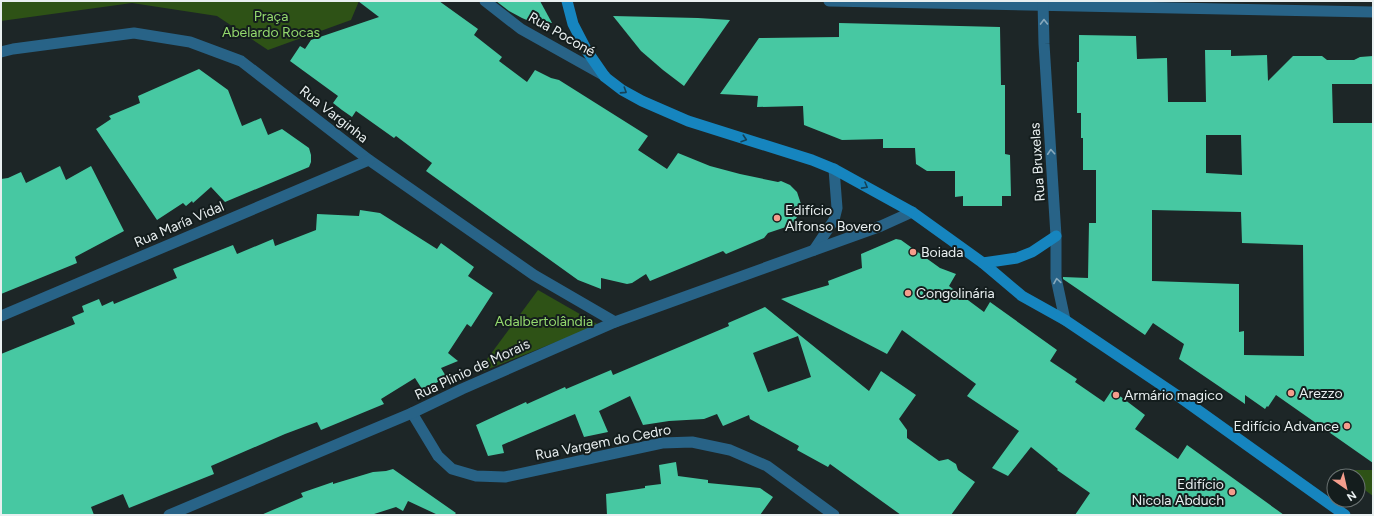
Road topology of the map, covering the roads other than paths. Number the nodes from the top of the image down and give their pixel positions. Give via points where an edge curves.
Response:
1 (485, 1) edge
2 (568, 1) edge
3 (829, 1) edge
4 (1044, 3) edge
5 (1373, 12) edge
6 (1, 52) edge
7 (606, 76) junction
8 (369, 160) junction
9 (834, 169) junction
10 (912, 212) junction
11 (1056, 236) junction
12 (814, 250) junction
13 (983, 263) junction
14 (1, 316) edge
15 (1065, 320) junction
16 (615, 322) junction
17 (412, 413) junction
18 (169, 515) edge
19 (834, 515) edge
20 (1345, 515) edge

1 - 7 street, Rua Poconé via 521,29
2 - 7 main road via 573,24 587,51
3 - 4 street
4 - 5 street
11 -> 4 street, Rua Bruxelas via 1044,44
6 - 8 street, Rua Varginha via 134,33 190,42 241,61
7 -> 9 main road via 642,102 688,121
8 - 14 street, Rua María Vidal
8 - 16 street, Rua Varginha via 534,275
9 -> 10 main road
9 - 12 street via 837,208 834,220
10 - 12 street, Rua Plinio de Morais
10 - 13 main road
11 - 13 main road via 1032,252 1017,258
15 -> 11 street, Rua Bruxelas via 1056,278
12 - 16 street, Rua Plinio de Morais
13 - 15 main road via 1022,296
15 - 20 main road via 1181,398
16 - 17 street, Rua Plinio de Morais
17 - 18 street, Rua Plinio de Morais
17 - 19 street, Rua Vargem do Cedro via 438,456 452,469 476,476 505,477 662,443 692,442 730,450 767,466

